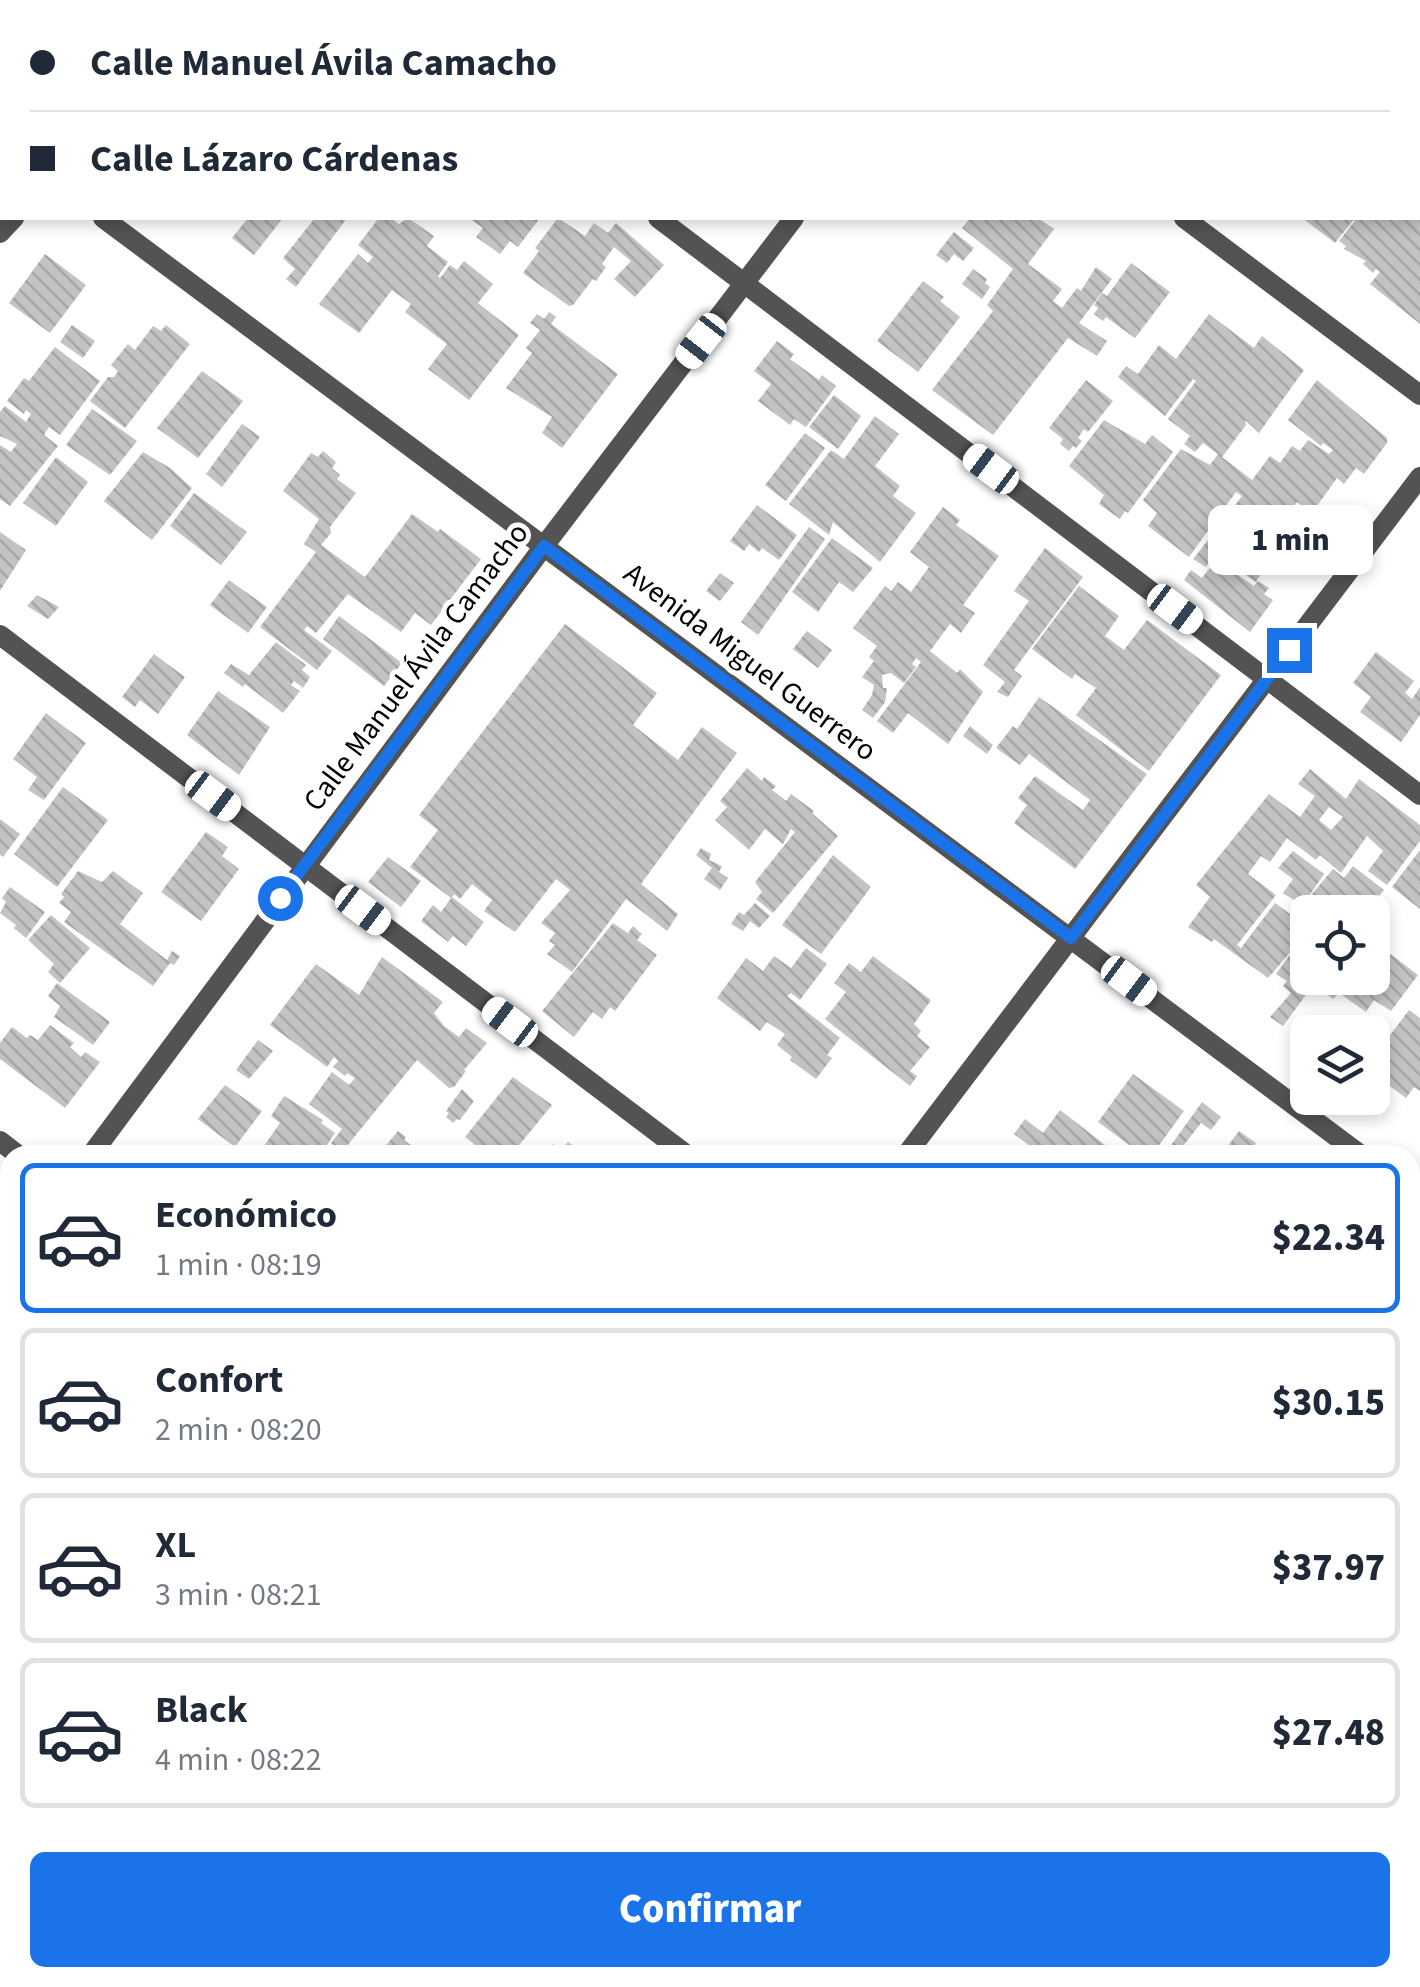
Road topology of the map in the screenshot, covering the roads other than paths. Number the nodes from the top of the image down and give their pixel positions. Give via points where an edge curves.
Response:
1 (106, 220) edge
2 (661, 220) edge
3 (792, 220) edge
4 (1187, 220) edge
5 (746, 282) junction
6 (1420, 395) edge
7 (1420, 477) edge
8 (544, 546) junction
9 (0, 634) edge
10 (1267, 679) junction
11 (1420, 795) edge
12 (304, 866) junction
13 (1071, 938) junction
14 (98, 1145) edge
15 (675, 1145) edge
16 (914, 1145) edge
17 (1348, 1145) edge

1 - 8 street, Avenida Miguel Guerrero
2 - 5 street
3 - 5 street, Calle Manuel Ávila Camacho
4 - 6 street
5 - 8 street, Calle Manuel Ávila Camacho
5 - 10 street
7 - 10 street
8 - 12 street, Calle Manuel Ávila Camacho
8 - 13 street, Avenida Miguel Guerrero
9 - 12 street
10 - 11 street
10 - 13 street
12 - 14 street, Calle Manuel Ávila Camacho
12 - 15 street
13 - 16 street
13 - 17 street, Avenida Miguel Guerrero

